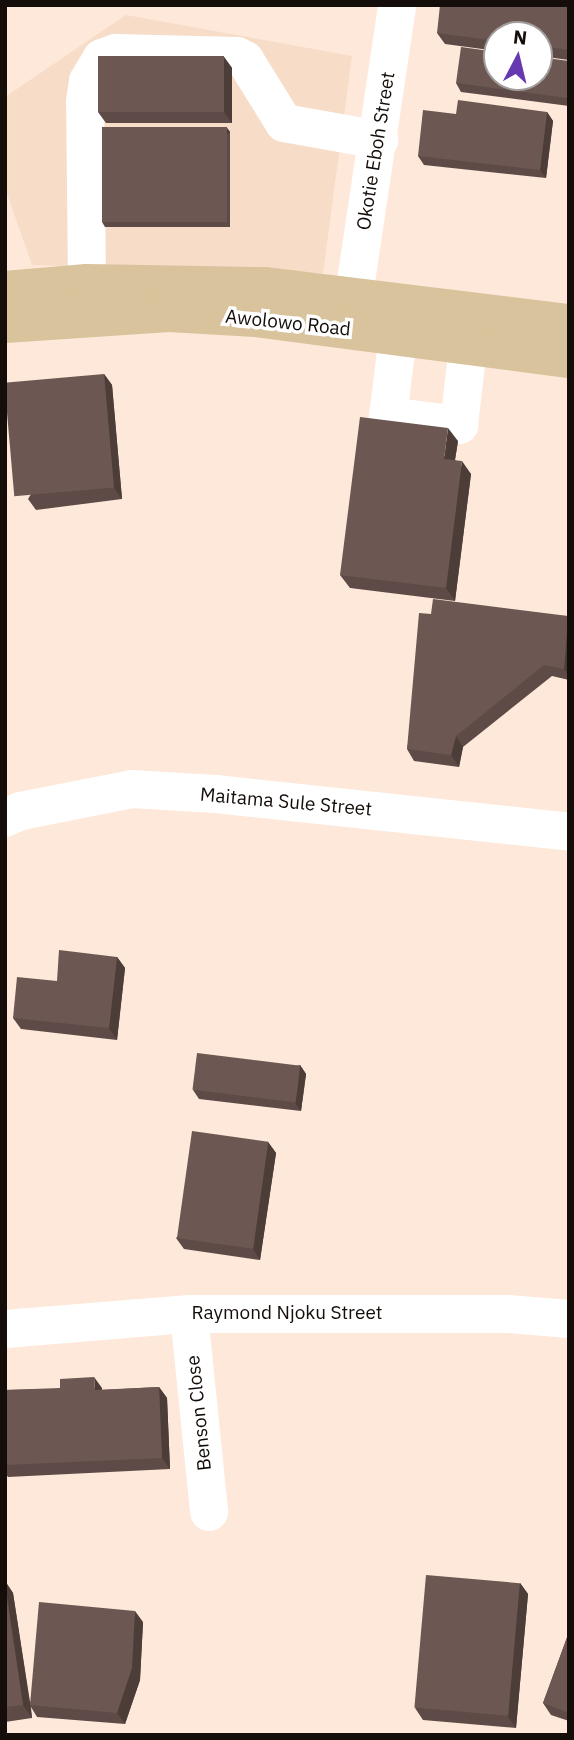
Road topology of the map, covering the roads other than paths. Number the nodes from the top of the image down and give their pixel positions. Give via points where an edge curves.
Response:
1 (397, 5) edge
2 (379, 140) junction
3 (87, 283) junction
4 (5, 290) edge
5 (351, 313) junction
6 (569, 323) edge
7 (5, 324) edge
8 (398, 336) junction
9 (468, 347) junction
10 (569, 359) edge
11 (5, 818) edge
12 (569, 832) edge
13 (188, 1314) junction
14 (569, 1319) edge
15 (5, 1329) edge
16 (209, 1512) dead end

1 - 2 street, Okotie Eboh Street
2 - 3 street via 284,123 245,60 237,57 116,53 102,58 88,81 85,102
2 - 5 street, Okotie Eboh Street
3 - 4 main road, Awolowo Road
3 - 5 main road, Awolowo Road via 266,286
5 - 6 main road, Awolowo Road
5 - 7 main road, Awolowo Road via 169,313
5 - 8 main road, Awolowo Road
8 - 9 main road, Awolowo Road
8 - 9 street via 388,416 459,425
9 - 10 main road, Awolowo Road
11 - 12 street, Maitama Sule Street via 132,789
13 - 14 street, Raymond Njoku Street via 508,1314
13 - 15 street, Raymond Njoku Street
13 - 16 street, Benson Close

